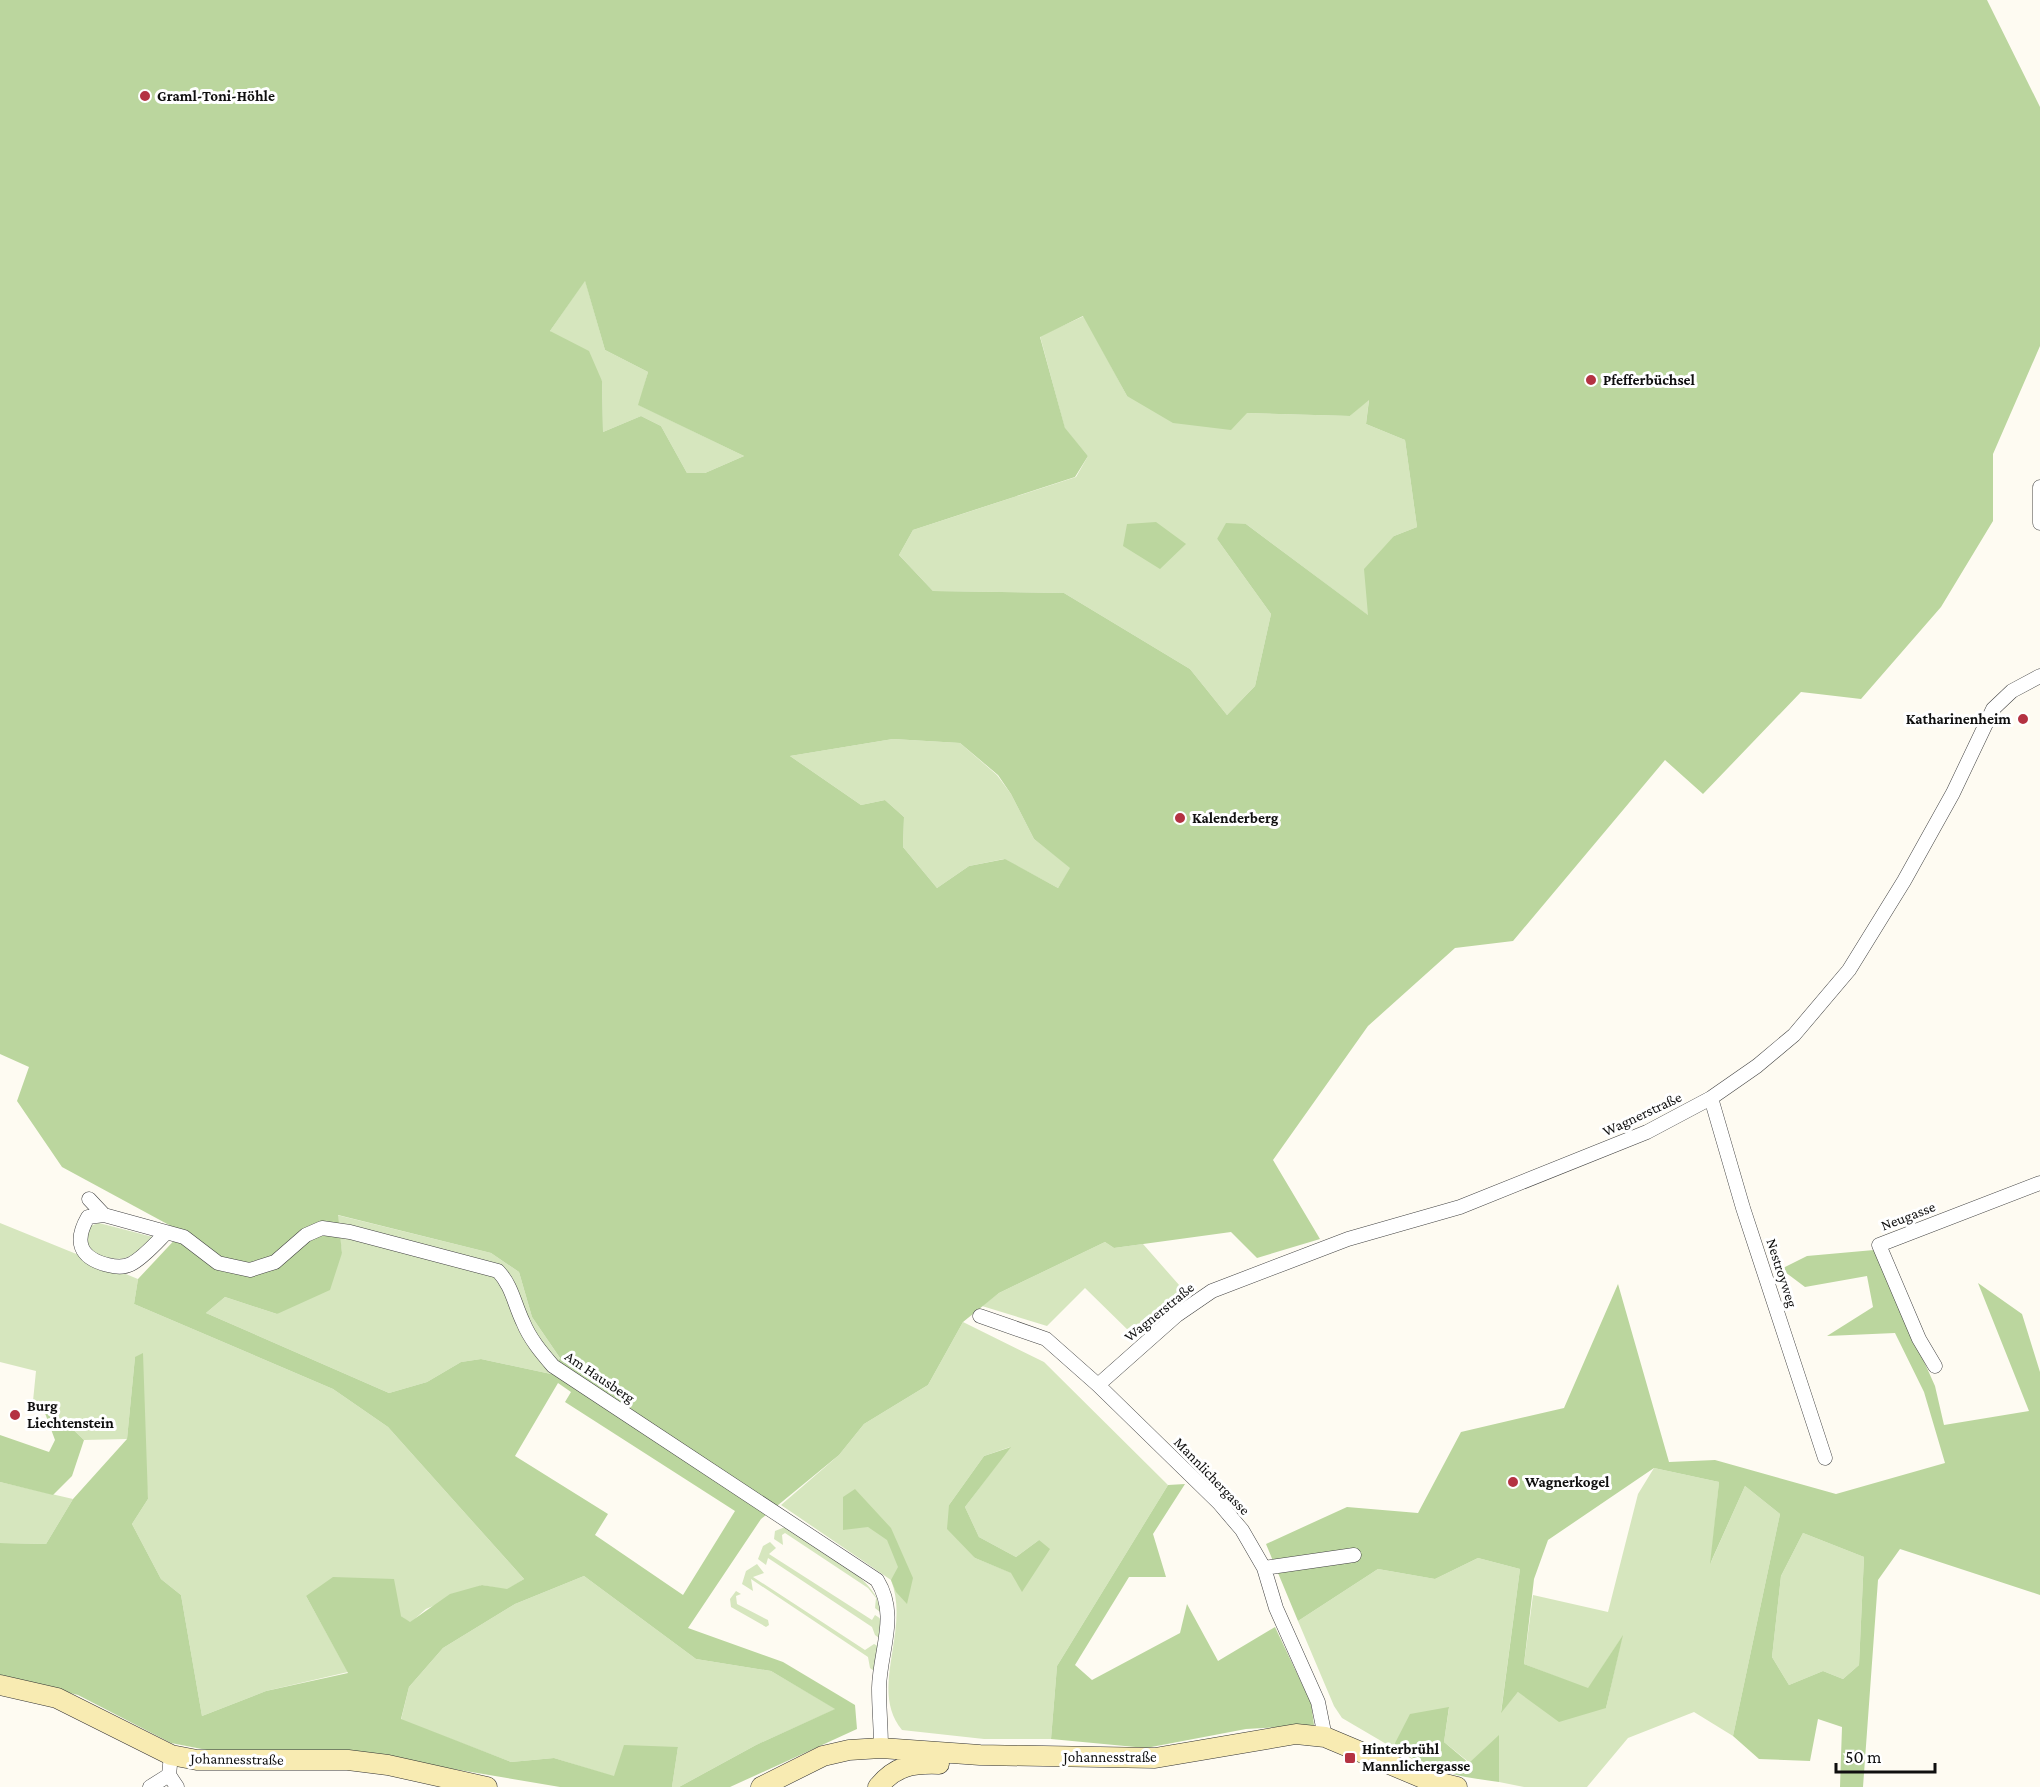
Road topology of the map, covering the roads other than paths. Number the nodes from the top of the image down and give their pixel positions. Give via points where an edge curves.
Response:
1 (2040, 487) edge
2 (2040, 523) edge
3 (2040, 676) edge
4 (1711, 1098) junction
5 (2040, 1183) edge
6 (89, 1199) dead end
7 (104, 1215) junction
8 (166, 1233) junction
9 (980, 1316) dead end
10 (1935, 1366) dead end
11 (1098, 1384) junction
12 (1826, 1458) dead end
13 (1354, 1555) dead end
14 (1264, 1568) junction
15 (0, 1685) edge
16 (1325, 1737) junction
17 (881, 1748) junction
18 (980, 1755) junction
19 (170, 1765) junction
20 (150, 1787) edge
21 (177, 1787) edge
22 (487, 1787) edge
23 (761, 1787) edge
24 (876, 1787) edge
25 (1457, 1787) edge

1 - 2 street
3 - 4 street, Wagnerstraße via 2012,691 1993,709 1949,800 1849,970 1794,1035
4 - 11 street, Wagnerstraße via 1647,1132 1460,1207 1348,1239 1212,1291
4 - 12 street, Nestroyweg
5 - 10 street, Neugasse via 1879,1245 1919,1340
6 - 7 street
7 - 8 street, Am Hausberg
7 - 8 street via 88,1217 80,1232 83,1251 92,1261 119,1268 132,1264
8 - 17 street, Am Hausberg via 184,1237 218,1263 250,1270 275,1262 306,1235 322,1228 498,1271 509,1283 534,1342 553,1366 877,1580 886,1595 889,1620 879,1685
9 - 11 street, Mannlichergasse via 1046,1339
11 - 14 street, Mannlichergasse via 1219,1503 1242,1530
13 - 14 street
14 - 16 street, Mannlichergasse via 1276,1608 1318,1702
15 - 19 main road, Johannesstraße via 57,1698
16 - 18 main road, Johannesstraße via 1271,1736 1155,1758
16 - 25 main road, Johannesstraße via 1425,1779
17 - 18 main road, Johannesstraße
17 - 23 main road, Johannesstraße via 823,1756
17 - 24 main road
18 - 24 main road via 961,1764 916,1763 900,1767
19 - 20 street
19 - 21 street
19 - 22 main road, Johannesstraße via 197,1760 348,1760

